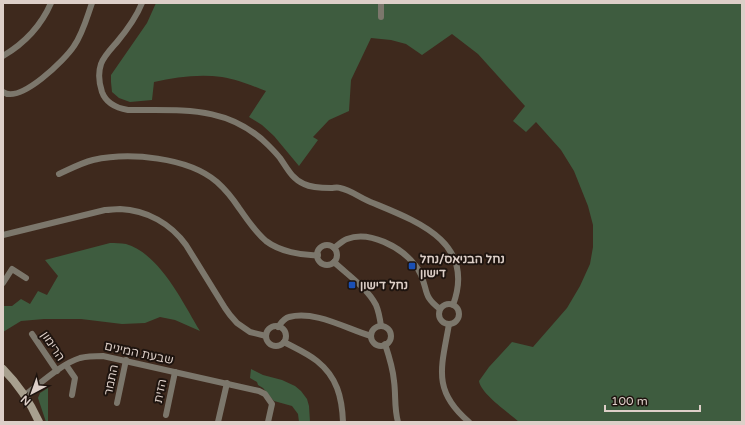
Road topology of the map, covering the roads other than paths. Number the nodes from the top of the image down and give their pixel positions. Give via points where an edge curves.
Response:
1 (51, 3) edge
2 (92, 3) edge
3 (142, 3) edge
4 (381, 3) edge
5 (381, 17) dead end
6 (3, 56) edge
7 (3, 92) edge
8 (59, 174) dead end
9 (3, 235) edge
10 (334, 248) junction
11 (318, 255) junction
12 (334, 262) junction
13 (26, 278) dead end
14 (3, 283) edge
15 (452, 305) junction
16 (440, 309) junction
17 (449, 324) junction
18 (380, 326) junction
19 (278, 327) junction
20 (32, 334) dead end
21 (266, 336) junction
22 (371, 336) junction
23 (284, 342) junction
24 (385, 344) junction
25 (126, 360) junction
26 (66, 365) junction
27 (3, 369) edge
28 (57, 371) junction
29 (175, 372) junction
30 (227, 383) junction
31 (72, 394) dead end
32 (25, 396) junction
33 (117, 403) dead end
34 (166, 415) dead end
35 (39, 422) edge
36 (218, 422) edge
37 (268, 422) edge
38 (343, 422) edge
39 (398, 422) edge
40 (469, 422) edge

1 - 6 street via 34,32
2 - 7 street via 75,45 58,65 18,93 11,95
3 - 15 street via 131,24 101,64 99,80 103,94 113,106 139,111 201,112 227,118 258,136 300,182 347,190 431,231 447,246 456,265 459,277 457,294
4 - 5 street
8 - 11 street via 107,157 142,156 186,165 218,183 267,242 301,255
9 - 21 street via 105,210 120,209 143,213 164,223 181,238 224,308 237,323 250,332
10 - 11 street via 323,246
10 - 12 street via 337,255
10 - 16 street via 347,239 358,237 369,237 394,247 415,265 422,276 428,297
11 - 12 street via 320,261 326,264
12 - 18 street via 364,289 376,304
13 - 14 street via 12,269
15 - 16 street via 445,304
15 - 17 street via 457,308 458,315 455,322
16 - 17 street via 439,318
17 - 40 street via 442,365 443,385 453,407
18 - 22 street via 372,331
18 - 24 street via 390,332 389,341
19 - 21 street via 273,327
19 - 22 street via 288,317 313,317
19 - 23 street via 283,330 286,337
20 - 28 street, הרימון
21 - 23 street via 273,346 279,346
22 - 24 street via 374,343 381,346
23 - 38 street via 316,360 328,372 340,395
24 - 39 street via 394,380 395,413
25 - 26 street, שבעת המינים via 91,356
25 - 29 street, שבעת המינים
25 - 33 street, התמר
26 - 28 street, שבעת המינים
26 - 31 street, הרימון via 75,378
27 - 32 street
28 - 32 street, שבעת המינים
29 - 30 street, שבעת המינים
29 - 34 street, הזית
30 - 36 street
30 - 37 street, שבעת המינים via 265,394 272,404
32 - 35 street

